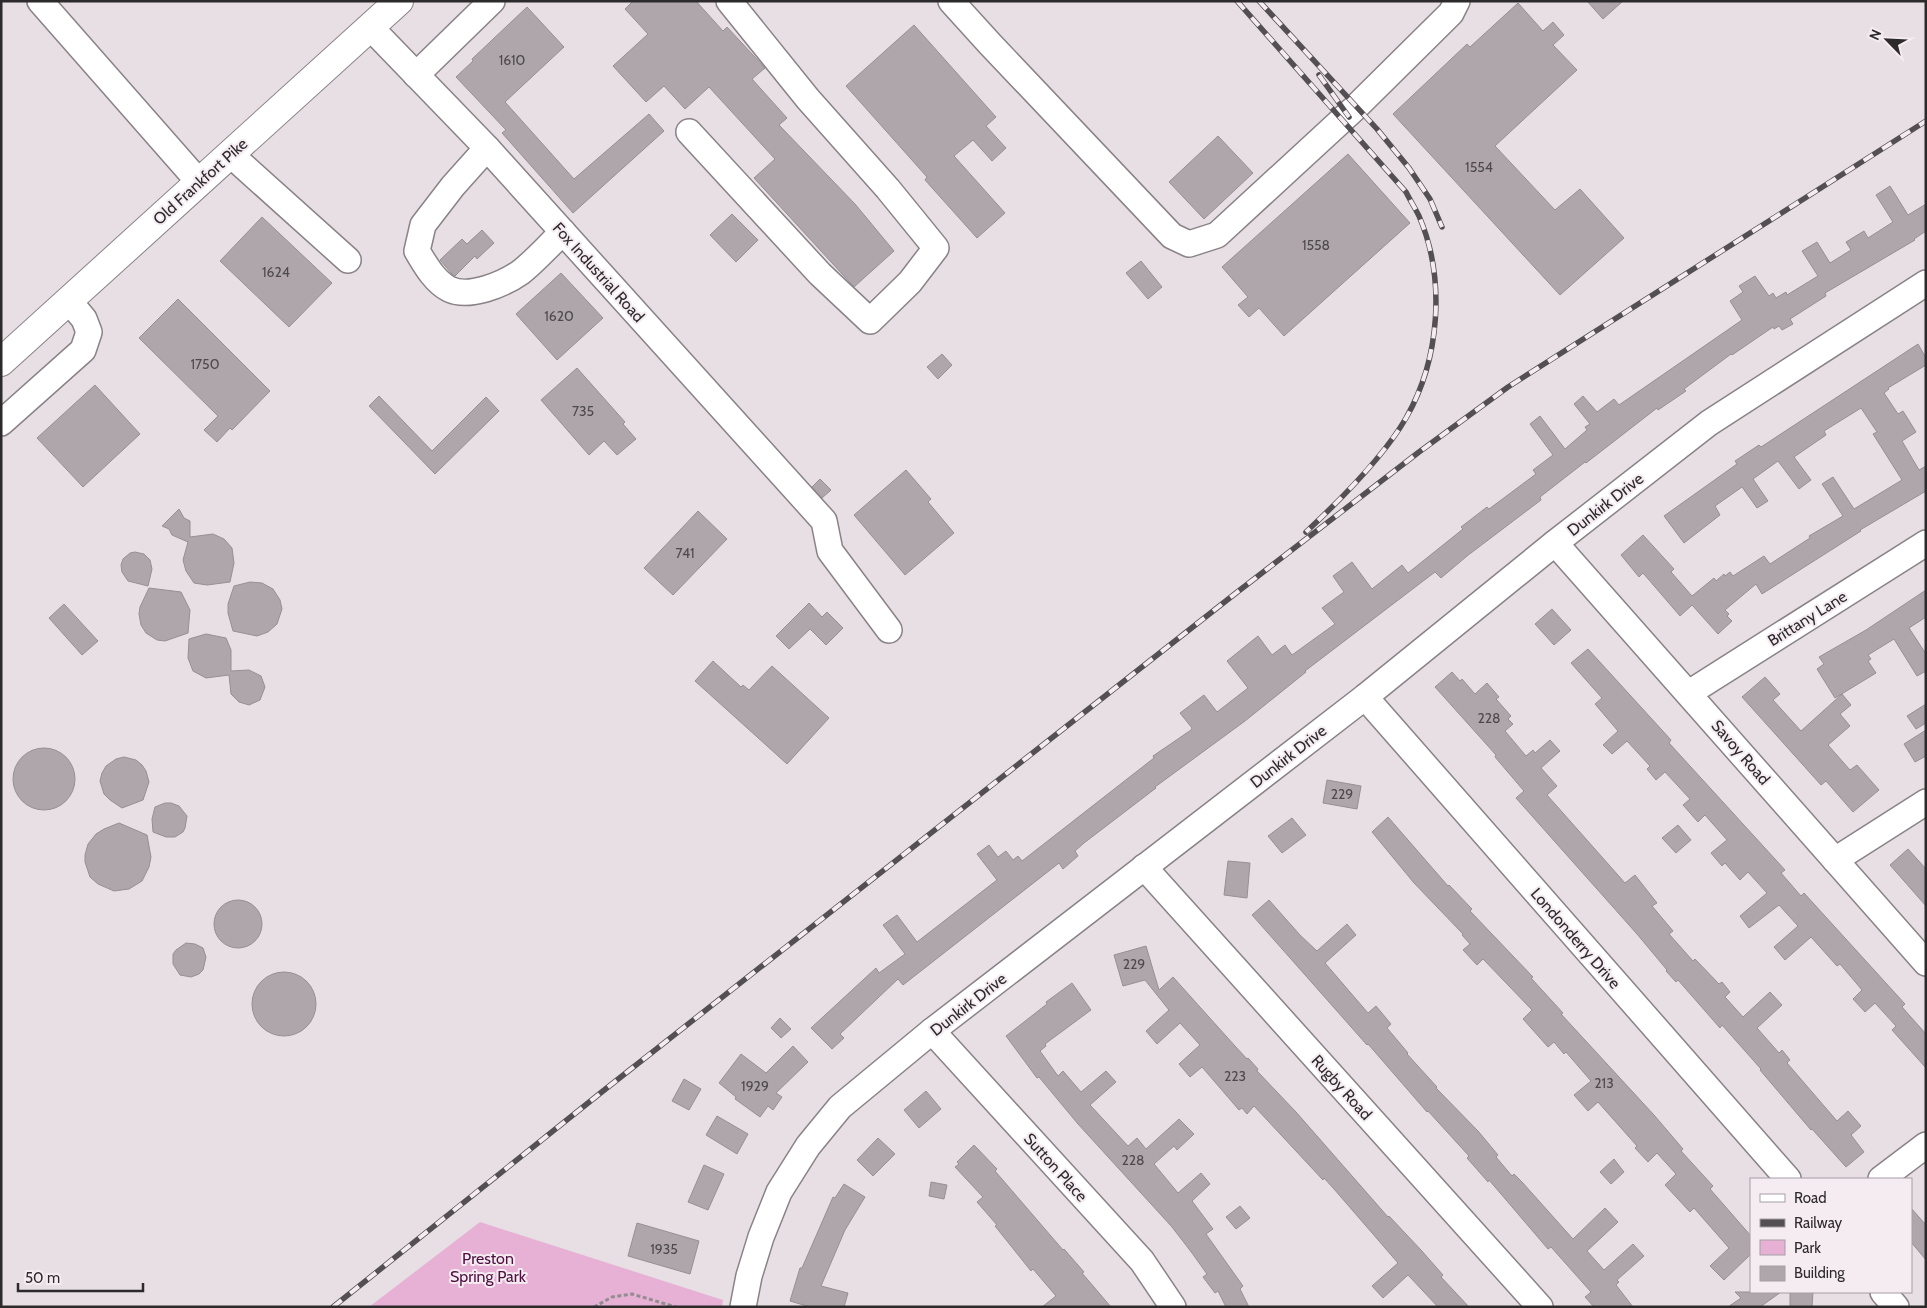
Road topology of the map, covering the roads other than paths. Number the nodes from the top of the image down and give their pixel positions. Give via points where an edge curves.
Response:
1 (40, 1) edge
2 (400, 1) edge
3 (492, 1) edge
4 (729, 1) edge
5 (951, 1) edge
6 (1458, 1) edge
7 (370, 27) junction
8 (416, 75) junction
9 (689, 132) dead end
10 (487, 148) junction
11 (230, 154) junction
12 (199, 182) junction
13 (563, 232) junction
14 (348, 260) dead end
15 (1926, 283) edge
16 (68, 301) junction
17 (1, 362) edge
18 (1, 423) edge
19 (1926, 542) edge
20 (1555, 543) junction
21 (889, 630) dead end
22 (1689, 693) junction
23 (1365, 697) junction
24 (1926, 802) edge
25 (1835, 860) junction
26 (1144, 867) junction
27 (1926, 963) edge
28 (932, 1032) junction
29 (1926, 1145) edge
30 (1787, 1178) edge
31 (1882, 1178) edge
32 (743, 1307) edge
33 (1173, 1307) edge
34 (1540, 1307) edge

1 - 12 street
2 - 7 main road, Old Frankfort Pike
3 - 8 street
4 - 9 street via 936,248 910,282 870,321 820,274
5 - 6 street via 1172,236 1189,244 1217,235 1252,204 1363,100 1451,12
7 - 8 street, Fox Industrial Road
7 - 11 main road, Old Frankfort Pike
8 - 10 street, Fox Industrial Road
10 - 13 street, Fox Industrial Road
10 - 13 street via 423,225 417,251 429,272 449,289 470,293 494,286 521,272
11 - 12 main road, Old Frankfort Pike
11 - 14 street
12 - 16 main road, Old Frankfort Pike
13 - 21 street, Fox Industrial Road via 824,521 830,551
15 - 20 street, Dunkirk Drive via 1709,424
16 - 17 main road, Old Frankfort Pike
16 - 18 street via 84,319 89,332 82,350
19 - 22 street, Brittany Lane
20 - 22 street, Savoy Road
20 - 23 street, Dunkirk Drive
22 - 25 street, Savoy Road
23 - 26 street, Dunkirk Drive
23 - 30 street, Londonderry Drive
24 - 25 street
25 - 27 street, Savoy Road
26 - 28 street, Dunkirk Drive
26 - 34 street, Rugby Road
28 - 32 street, Dunkirk Drive via 840,1107 808,1146 779,1192 761,1237
28 - 33 street, Sutton Place via 1142,1261
29 - 31 street

